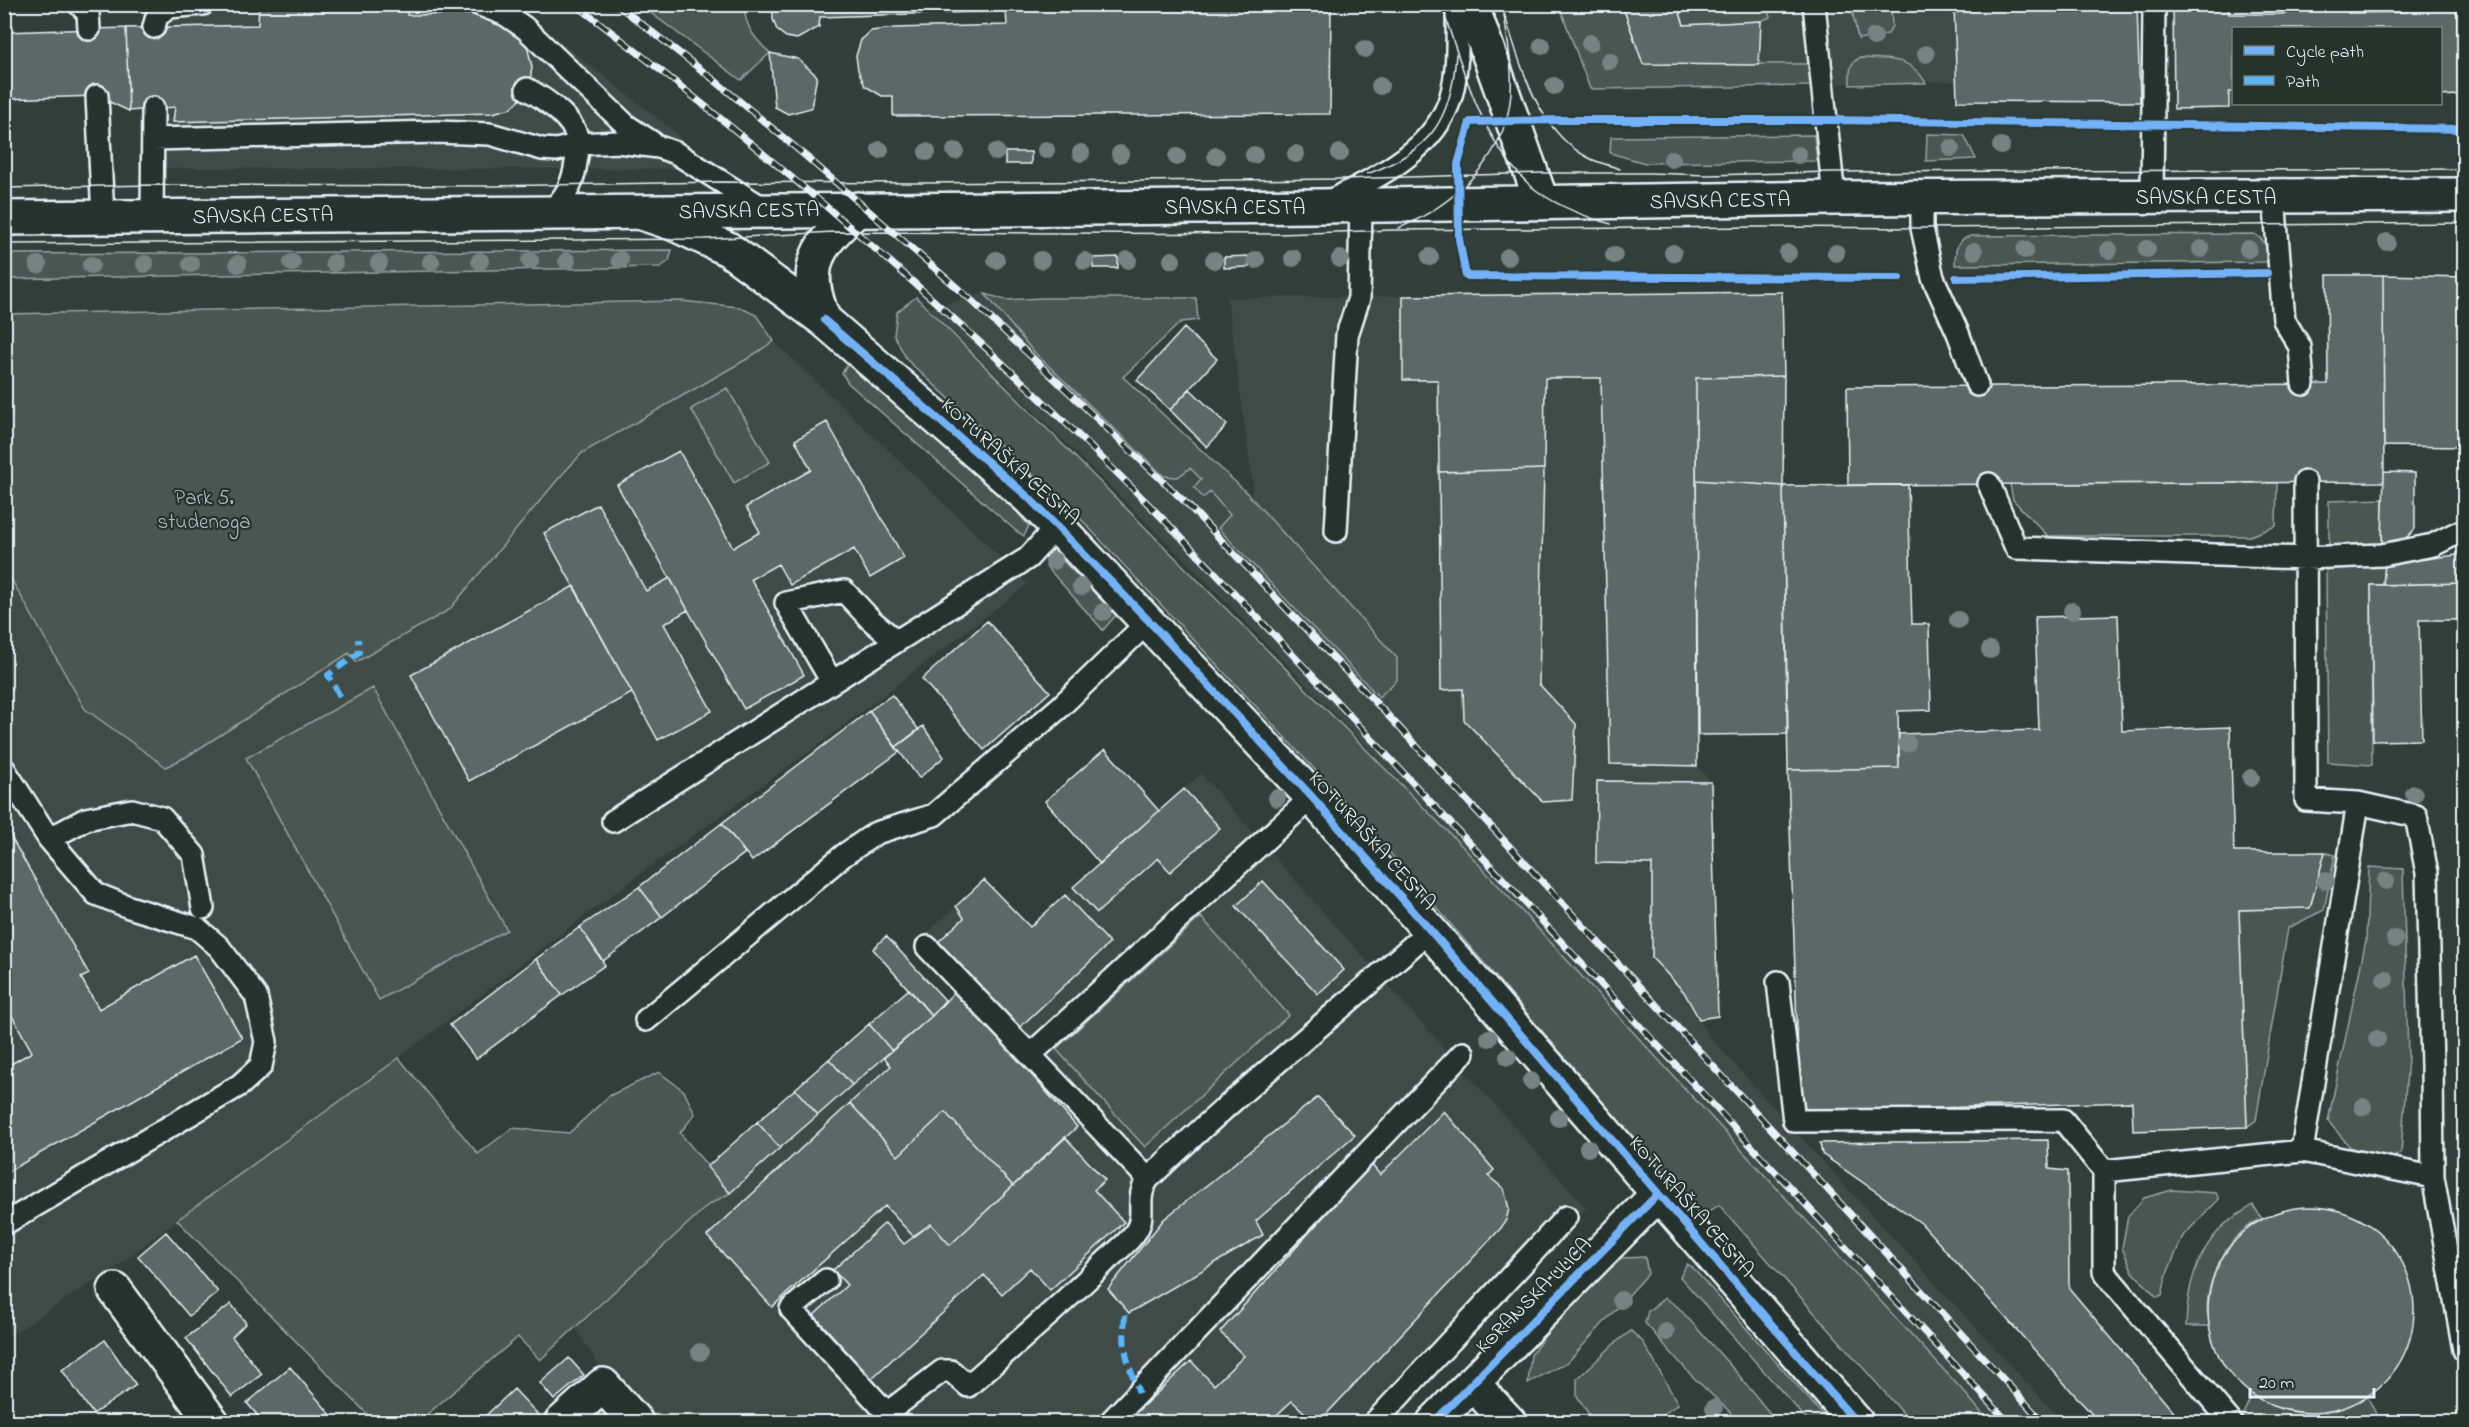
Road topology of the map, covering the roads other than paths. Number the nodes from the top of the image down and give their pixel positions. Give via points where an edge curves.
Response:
1 (79, 4) edge
2 (203, 4) edge
3 (478, 4) edge
4 (1457, 4) edge
5 (1471, 4) edge
6 (1814, 4) edge
7 (2154, 4) edge
8 (154, 27) dead end
9 (89, 29) dead end
10 (527, 89) dead end
11 (97, 96) dead end
12 (153, 108) dead end
13 (153, 139) junction
14 (578, 144) junction
15 (659, 147) junction
16 (2464, 195) edge
17 (2152, 197) junction
18 (2274, 197) junction
19 (1834, 198) junction
20 (1922, 199) junction
21 (1542, 202) junction
22 (1361, 205) junction
23 (1319, 206) junction
24 (858, 209) junction
25 (766, 210) junction
26 (637, 211) junction
27 (549, 212) junction
28 (152, 216) junction
29 (103, 217) junction
30 (4, 218) edge
31 (824, 320) junction
32 (2303, 384) dead end
33 (1977, 385) dead end
34 (2305, 482) dead end
35 (1989, 484) dead end
36 (1058, 526) junction
37 (1336, 531) dead end
38 (2457, 533) dead end
39 (2305, 558) junction
40 (1149, 621) junction
41 (896, 641) junction
42 (832, 682) junction
43 (4, 769) edge
44 (1312, 797) junction
45 (2358, 803) junction
46 (613, 821) dead end
47 (50, 839) junction
48 (203, 908) dead end
49 (1430, 930) junction
50 (927, 947) dead end
51 (1778, 982) dead end
52 (646, 1020) dead end
53 (1463, 1053) dead end
54 (1030, 1055) junction
55 (2302, 1151) junction
56 (2104, 1171) junction
57 (2433, 1177) junction
58 (1148, 1179) junction
59 (1658, 1194) junction
60 (1566, 1217) dead end
61 (4, 1224) edge
62 (826, 1280) dead end
63 (115, 1290) dead end
64 (2464, 1350) edge
65 (1472, 1383) junction
66 (1447, 1418) edge
67 (212, 1422) edge
68 (562, 1422) edge
69 (636, 1422) edge
70 (1110, 1422) edge
71 (1375, 1422) edge
72 (1509, 1422) edge
73 (1856, 1422) edge
74 (2231, 1422) edge

1 - 9 lane via 88,13
2 - 8 lane via 169,7 157,16
3 - 15 lane via 525,28 627,126
4 - 23 lane via 1454,81 1436,128 1415,150 1375,178
5 - 21 street
6 - 19 lane
7 - 17 lane
10 - 14 lane via 562,114 577,135
11 - 29 lane
12 - 13 lane
13 - 14 lane via 437,132 490,134 543,149
13 - 28 lane
14 - 15 lane via 618,142
14 - 27 lane via 571,183 559,204
15 - 25 lane via 676,153
16 - 18 street, SAVSKA CESTA
17 - 18 street, SAVSKA CESTA
17 - 20 street, SAVSKA CESTA
18 - 32 lane via 2284,321 2300,347
19 - 20 street, SAVSKA CESTA
19 - 21 street, SAVSKA CESTA
20 - 33 lane via 1922,228 1933,278
21 - 22 street, SAVSKA CESTA
22 - 23 street, SAVSKA CESTA
22 - 37 lane via 1359,298 1347,335
23 - 24 street, SAVSKA CESTA
24 - 25 street, SAVSKA CESTA
24 - 31 street, KOTURAŠKA CESTA via 829,237 812,269 813,289
25 - 26 street, SAVSKA CESTA
26 - 27 street, SAVSKA CESTA
26 - 31 street, KOTURAŠKA CESTA via 728,249
27 - 28 street, SAVSKA CESTA
28 - 29 street, SAVSKA CESTA
29 - 30 street, SAVSKA CESTA
31 - 36 street, KOTURAŠKA CESTA
34 - 39 lane
35 - 39 lane via 2016,548
36 - 40 street, KOTURAŠKA CESTA
36 - 41 lane via 1028,558
38 - 39 lane via 2433,545 2382,555
39 - 45 lane via 2306,800
40 - 44 street, KOTURAŠKA CESTA
40 - 52 lane via 1059,708 934,815 876,833 844,855
41 - 42 lane
41 - 42 lane via 844,591 786,603
42 - 46 lane
43 - 47 lane
44 - 49 street, KOTURAŠKA CESTA
44 - 54 lane
45 - 55 lane
45 - 57 lane via 2416,816 2427,873
47 - 48 lane via 86,819 132,810 162,818 194,855
47 - 61 lane via 96,894 197,928 219,947 256,996 266,1042 261,1066 240,1085
49 - 58 lane via 1204,1124
49 - 59 street, KOTURAŠKA CESTA
50 - 54 lane
51 - 56 lane via 1794,1121 2063,1120
53 - 70 lane
54 - 58 lane
55 - 56 lane
55 - 57 lane
56 - 74 lane via 2104,1272
57 - 64 lane
58 - 62 lane via 1142,1187 1142,1215 1137,1230 1074,1292 968,1386 951,1371 942,1371 887,1413 791,1309
59 - 65 street, KORANSKA ULICA
59 - 73 street, KOTURAŠKA CESTA
60 - 71 lane
63 - 67 street
65 - 66 street, KORANSKA ULICA
65 - 72 street, KORANSKA ULICA
68 - 69 street via 603,1385

